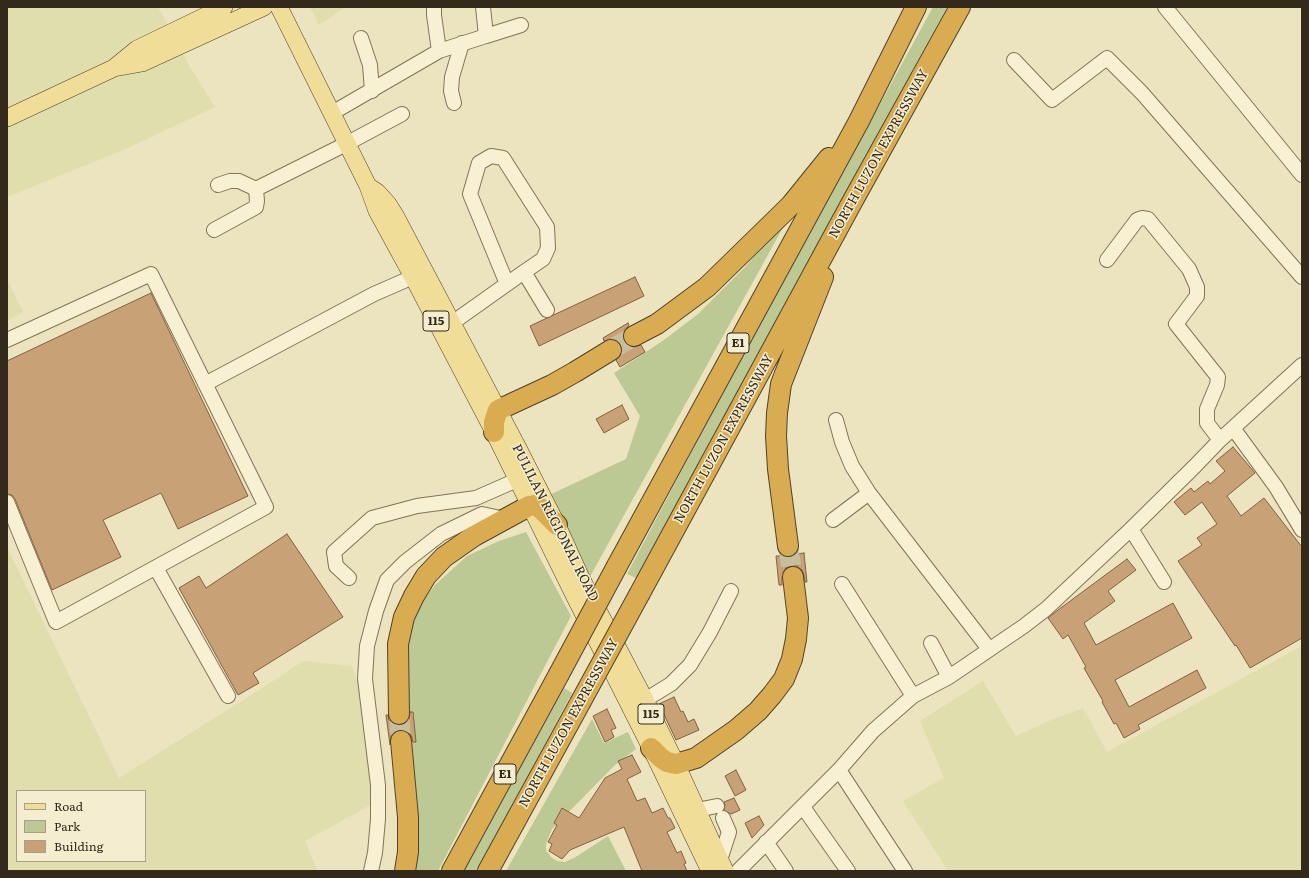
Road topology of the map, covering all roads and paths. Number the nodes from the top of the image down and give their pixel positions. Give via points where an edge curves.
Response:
1 (224, 7) edge
2 (279, 7) edge
3 (434, 7) edge
4 (483, 7) edge
5 (916, 7) edge
6 (960, 7) edge
7 (1165, 7) edge
8 (260, 9) edge
9 (287, 23) junction
10 (521, 24) dead end
11 (486, 36) junction
12 (361, 38) dead end
13 (462, 43) junction
14 (439, 51) junction
15 (1014, 60) dead end
16 (114, 68) junction
17 (372, 91) junction
18 (454, 103) dead end
19 (332, 113) junction
20 (402, 114) dead end
21 (7, 118) edge
22 (860, 121) junction
23 (346, 144) junction
24 (1302, 175) edge
25 (218, 185) dead end
26 (368, 186) junction
27 (256, 189) junction
28 (851, 204) junction
29 (214, 230) dead end
30 (1107, 260) dead end
31 (524, 272) junction
32 (413, 277) junction
33 (1302, 277) edge
34 (507, 284) junction
35 (547, 310) dead end
36 (452, 323) junction
37 (634, 336) tunnel mouth
38 (7, 340) edge
39 (611, 350) tunnel mouth
40 (1302, 365) edge
41 (205, 384) junction
42 (498, 410) junction
43 (836, 420) dead end
44 (1233, 428) junction
45 (494, 432) junction
46 (1220, 440) junction
47 (517, 480) junction
48 (869, 493) junction
49 (7, 502) edge
50 (530, 506) junction
51 (505, 519) junction
52 (833, 520) dead end
53 (557, 525) junction
54 (1131, 529) junction
55 (1302, 530) edge
56 (788, 546) tunnel mouth
57 (156, 568) junction
58 (793, 577) tunnel mouth
59 (349, 578) dead end
60 (1164, 582) dead end
61 (842, 584) dead end
62 (731, 591) dead end
63 (931, 643) dead end
64 (989, 649) junction
65 (949, 677) junction
66 (228, 696) dead end
67 (913, 696) junction
68 (645, 700) junction
69 (399, 714) tunnel mouth
70 (401, 741) tunnel mouth
71 (651, 748) junction
72 (676, 764) junction
73 (839, 770) junction
74 (803, 807) junction
75 (697, 810) junction
76 (766, 842) junction
77 (718, 867) edge
78 (371, 871) edge
79 (405, 871) edge
80 (452, 871) edge
81 (488, 871) edge
82 (738, 871) edge
83 (786, 871) edge
84 (848, 871) edge
85 (905, 871) edge

1 - 16 main road via 137,49
2 - 9 main road, PULILAN REGIONAL ROAD / 115
3 - 14 street
4 - 11 street
5 - 22 highway, E1
6 - 28 highway, NORTH LUZON EXPRESSWAY / E1
7 - 24 street
8 - 9 main road
8 - 16 main road via 142,63
9 - 19 main road, PULILAN REGIONAL ROAD / 115
10 - 11 street
11 - 13 street
12 - 17 street via 370,65
13 - 14 street
13 - 18 street via 452,77 451,91
14 - 17 street
15 - 33 street via 1052,100 1107,58 1142,93
16 - 21 main road
17 - 19 street
19 - 23 main road, PULILAN REGIONAL ROAD / 115
20 - 23 street
22 - 37 highway via 791,205 718,277 657,324
22 - 80 highway, E1, bridge
23 - 26 main road, PULILAN REGIONAL ROAD / 115
23 - 27 street
25 - 27 street via 239,181
26 - 32 main road, PULILAN REGIONAL ROAD / 115 via 377,211
26 - 36 main road, PULILAN REGIONAL ROAD / 115 via 388,204 396,217
27 - 29 street via 256,207
28 - 56 highway via 781,384 776,436
28 - 81 highway, NORTH LUZON EXPRESSWAY / E1, bridge
30 - 46 street via 1137,220 1142,218 1148,219 1189,270 1197,287 1197,296 1176,324 1218,377 1207,409 1207,423
31 - 34 street
31 - 34 street via 543,259 548,248 547,227 503,158 491,156 479,163 470,194
31 - 35 street
32 - 41 street via 374,294
32 - 45 main road, PULILAN REGIONAL ROAD / 115
34 - 36 street
36 - 42 main road, PULILAN REGIONAL ROAD / 115
38 - 41 street via 151,274
39 - 42 highway via 552,385
40 - 44 street
41 - 57 street via 266,507
42 - 45 highway
42 - 53 main road, PULILAN REGIONAL ROAD / 115
43 - 48 street via 852,466
44 - 46 street
44 - 55 street
45 - 47 main road, PULILAN REGIONAL ROAD / 115
46 - 54 street
47 - 50 main road, PULILAN REGIONAL ROAD / 115
47 - 59 street via 476,498 417,506 372,518 334,552 336,566
48 - 52 street
48 - 64 street
49 - 57 street via 56,622
50 - 51 highway
50 - 53 highway via 540,508
50 - 71 main road, PULILAN REGIONAL ROAD / 115
51 - 69 highway via 444,557 426,576 414,596 404,617 398,644
51 - 78 street via 482,514 441,534 405,562 387,580 367,646 365,679 378,785 378,819
53 - 68 main road, PULILAN REGIONAL ROAD / 115 via 581,578
54 - 60 street
54 - 64 street via 1046,609
57 - 66 street
58 - 72 highway via 798,618 792,660 784,678 758,711 736,730 696,758
61 - 67 street
62 - 68 street via 690,665 671,684
63 - 65 street
64 - 65 street
65 - 67 street
67 - 73 street via 873,731
68 - 72 main road, PULILAN REGIONAL ROAD / 115
70 - 79 highway via 408,817
71 - 72 highway via 667,762
71 - 77 main road, PULILAN REGIONAL ROAD / 115
72 - 75 main road, PULILAN REGIONAL ROAD / 115
73 - 74 street
73 - 85 street
74 - 76 street
74 - 84 street
75 - 77 main road, PULILAN REGIONAL ROAD / 115
75 - 77 street via 720,812 729,832
76 - 82 street
76 - 83 street

